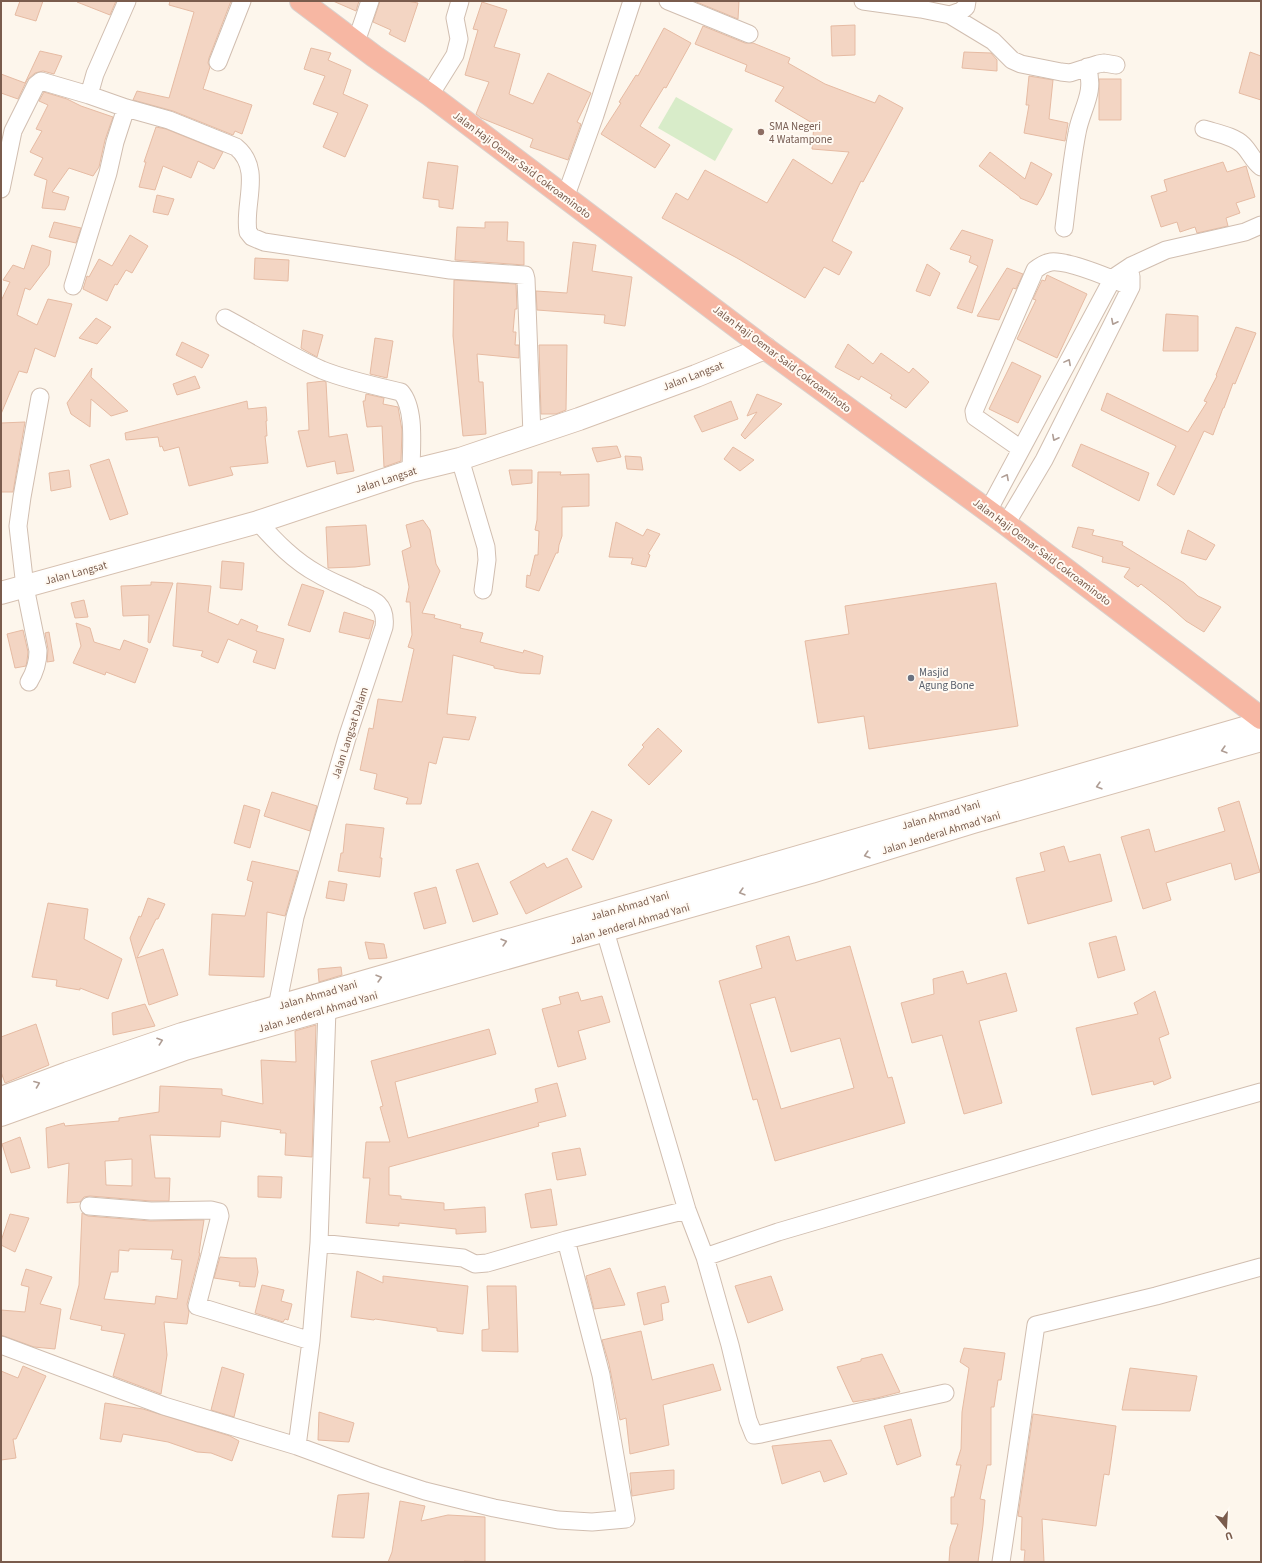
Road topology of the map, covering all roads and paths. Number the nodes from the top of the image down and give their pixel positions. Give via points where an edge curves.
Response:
1 (127, 1) edge
2 (242, 1) edge
3 (301, 1) edge
4 (370, 1) edge
5 (460, 1) edge
6 (632, 1) edge
7 (668, 1) edge
8 (863, 1) edge
9 (968, 1) edge
10 (950, 15) junction
11 (749, 34) dead end
12 (356, 42) junction
13 (218, 62) dead end
14 (1116, 65) dead end
15 (1087, 67) junction
16 (89, 95) junction
17 (430, 95) junction
18 (126, 108) junction
19 (1204, 129) dead end
20 (1261, 167) edge
21 (1, 189) edge
22 (566, 198) junction
23 (1261, 225) edge
24 (1064, 228) dead end
25 (1131, 266) junction
26 (1112, 278) junction
27 (73, 286) dead end
28 (1131, 287) junction
29 (225, 318) dead end
30 (765, 348) junction
31 (40, 397) dead end
32 (532, 435) junction
33 (1021, 449) junction
34 (460, 459) junction
35 (411, 471) junction
36 (988, 511) junction
37 (258, 522) junction
38 (1006, 524) junction
39 (25, 587) junction
40 (483, 590) dead end
41 (1, 593) edge
42 (29, 682) dead end
43 (1261, 718) edge
44 (1261, 723) edge
45 (1261, 740) edge
46 (808, 863) junction
47 (605, 931) junction
48 (277, 1007) junction
49 (327, 1009) junction
50 (1261, 1092) edge
51 (1, 1098) edge
52 (1, 1115) edge
53 (89, 1206) dead end
54 (687, 1210) junction
55 (566, 1240) junction
56 (319, 1243) junction
57 (705, 1257) junction
58 (1261, 1268) edge
59 (311, 1341) junction
60 (1, 1345) edge
61 (945, 1393) dead end
62 (297, 1446) junction
63 (1002, 1562) edge

1 - 16 street via 95,74
2 - 13 street
3 - 12 highway, Jalan Haji Oemar Said Cokroaminoto
4 - 12 street
5 - 17 street via 455,18 459,39 455,55
6 - 22 street
7 - 11 street
8 - 10 street
9 - 10 street via 961,11
10 - 15 street via 993,41 1012,60 1021,64 1070,73
12 - 17 highway, Jalan Haji Oemar Said Cokroaminoto
14 - 15 street via 1104,63
15 - 24 street via 1090,91 1077,133
16 - 18 street
16 - 21 street via 38,82 13,131
17 - 22 highway, Jalan Haji Oemar Said Cokroaminoto
18 - 27 street
18 - 32 street via 169,120 242,151 250,171 246,224 252,237 264,242 450,270 525,275
19 - 20 street via 1242,143
22 - 30 highway, Jalan Haji Oemar Said Cokroaminoto
23 - 25 street via 1244,232 1166,250
25 - 26 street
25 - 28 street
26 - 28 street
33 -> 26 street
26 - 33 street via 1057,262 1042,264 1035,270 974,411 975,417
28 -> 38 street via 1044,460
29 - 35 street via 323,370 401,392 410,411
30 - 32 main road, Jalan Langsat via 696,376
30 - 36 highway, Jalan Haji Oemar Said Cokroaminoto
31 - 39 street via 19,512 18,526
32 - 34 main road, Jalan Langsat
36 -> 33 street
34 - 35 main road, Jalan Langsat
34 - 40 street via 486,546 488,560
35 - 37 main road, Jalan Langsat
36 - 38 highway, Jalan Haji Oemar Said Cokroaminoto
37 - 39 main road, Jalan Langsat
37 - 48 street, Jalan Langsat Dalam via 294,559 378,604 385,620 347,738 295,917
38 - 43 highway, Jalan Haji Oemar Said Cokroaminoto
39 - 41 main road, Jalan Langsat
39 - 42 street via 38,651 35,672
44 - 46 main road, Jalan Ahmad Yani
45 -> 46 main road, Jalan Jenderal Ahmad Yani via 973,822
46 -> 47 main road, Jalan Jenderal Ahmad Yani
48 -> 46 main road, Jalan Ahmad Yani
47 - 49 main road, Jalan Jenderal Ahmad Yani
47 - 54 street
51 -> 48 main road, Jalan Ahmad Yani via 68,1072 182,1034
49 - 52 main road, Jalan Jenderal Ahmad Yani via 185,1049
49 - 56 street
50 - 57 street via 778,1232
53 - 59 street via 151,1211 219,1212 197,1306
54 - 55 street
54 - 57 street
55 - 56 street via 475,1264 463,1258
55 - 62 street via 601,1375 626,1520 564,1520 494,1508 425,1491
56 - 59 street
57 - 61 street via 748,1420 754,1434
58 - 63 street via 1036,1325
59 - 62 street
60 - 62 street via 164,1406

